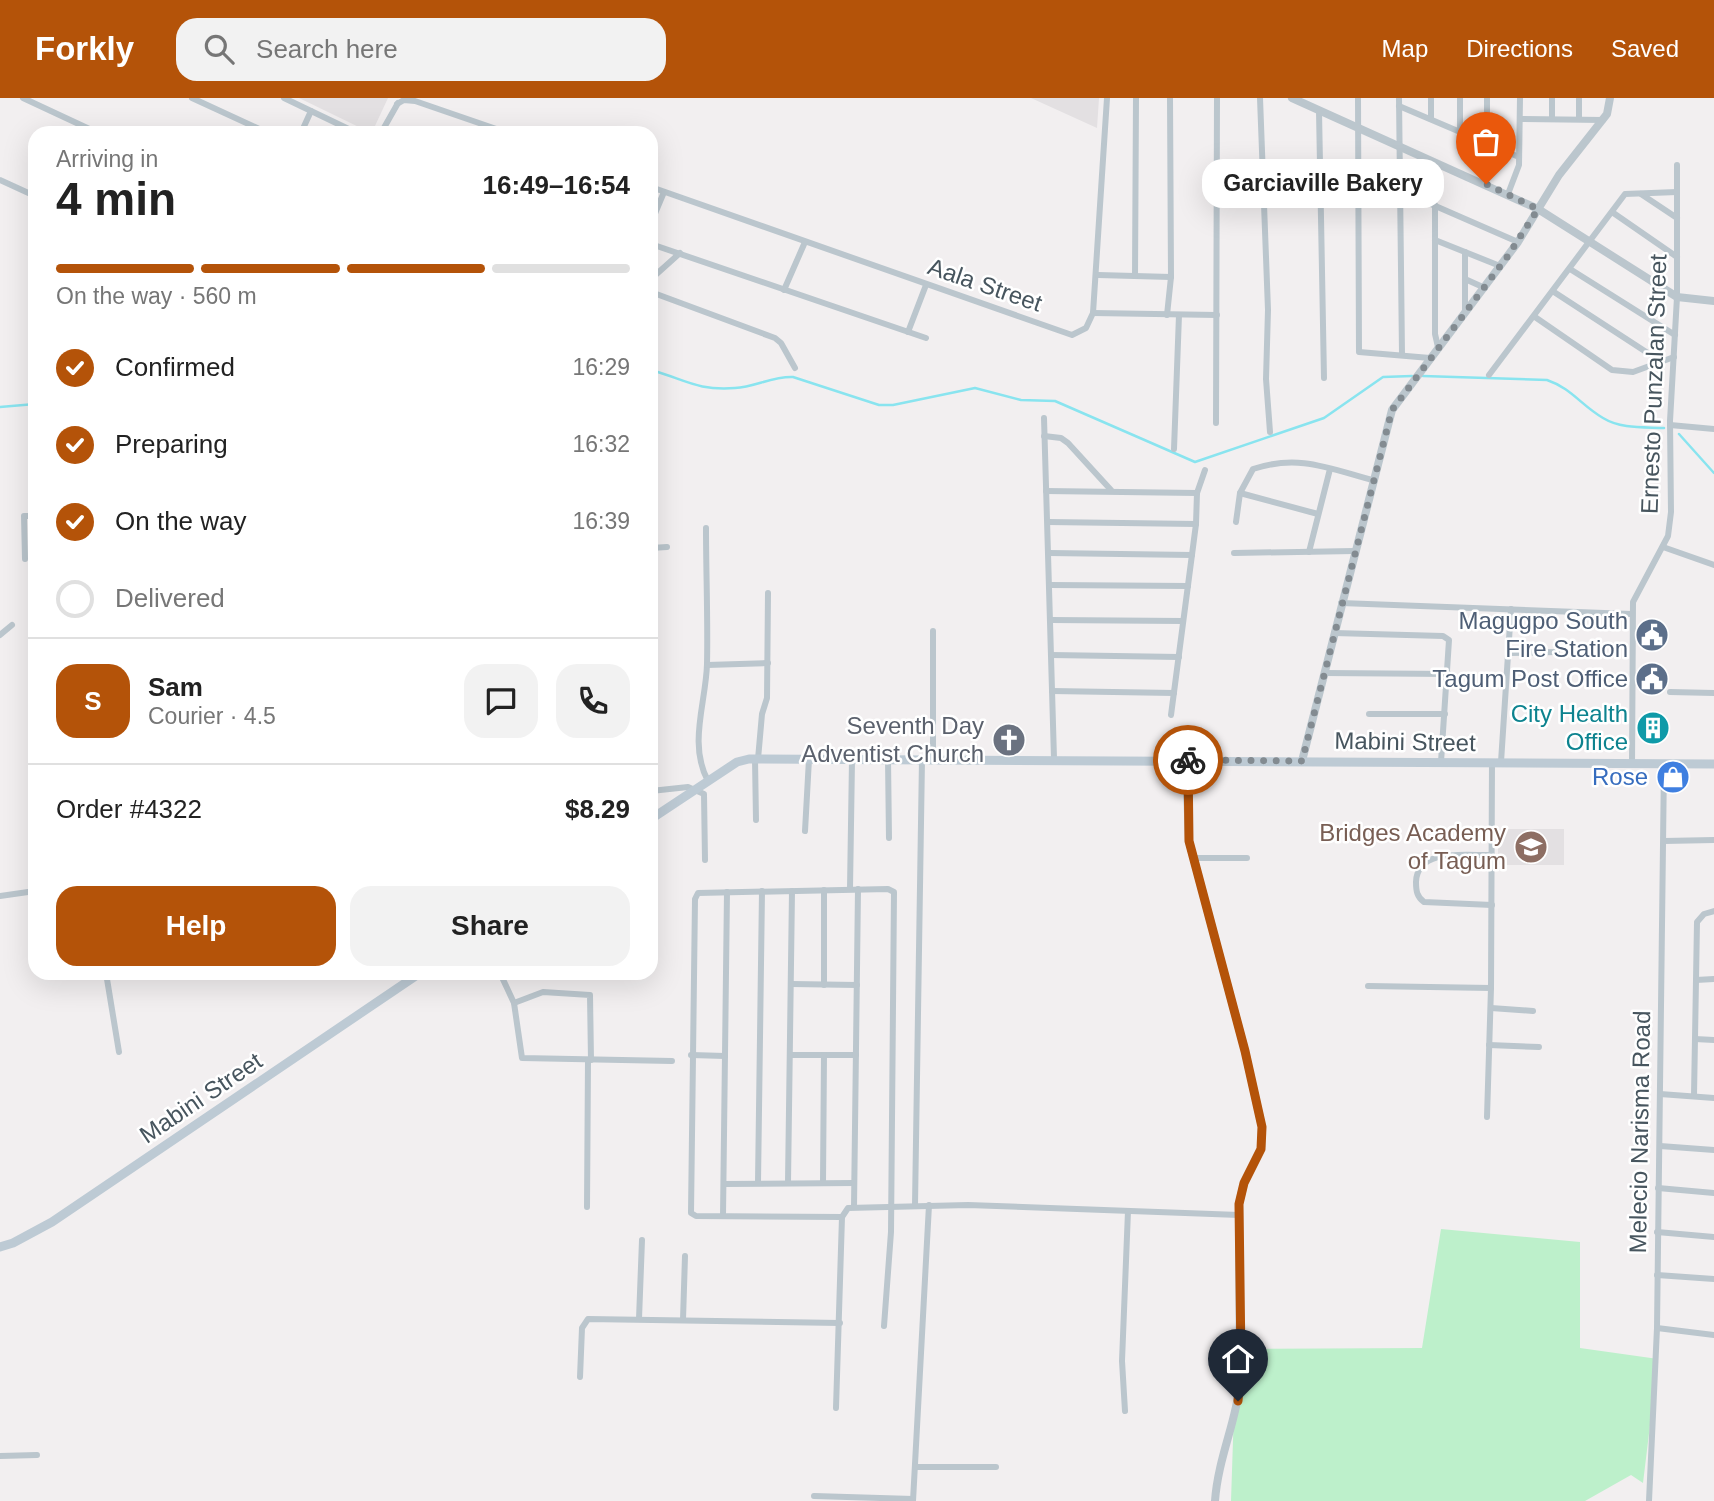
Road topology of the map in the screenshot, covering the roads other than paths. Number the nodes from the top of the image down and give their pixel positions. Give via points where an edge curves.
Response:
1 (23, 98) edge
2 (192, 98) edge
3 (284, 98) edge
4 (1107, 98) edge
5 (1136, 98) edge
6 (1170, 98) edge
7 (1217, 98) edge
8 (1260, 98) edge
9 (1292, 98) edge
10 (1358, 98) edge
11 (1431, 98) edge
12 (1460, 98) edge
13 (1487, 98) edge
14 (1520, 98) edge
15 (1552, 98) edge
16 (1579, 98) edge
17 (1610, 98) edge
18 (399, 101) edge
19 (1399, 102) edge
20 (311, 111) junction
21 (1319, 111) junction
22 (1431, 119) junction
23 (1521, 119) junction
24 (1552, 119) junction
25 (1579, 119) junction
26 (1603, 120) junction
27 (82, 126) edge
28 (253, 126) edge
29 (305, 126) edge
30 (342, 126) edge
31 (385, 126) edge
32 (488, 126) edge
33 (1358, 130) junction
34 (1460, 132) junction
35 (1487, 143) junction
36 (1400, 147) junction
37 (1519, 157) junction
38 (1677, 165) dead end
39 (0, 180) edge
40 (658, 190) edge
41 (1401, 191) junction
42 (664, 192) junction
43 (1639, 192) junction
44 (1677, 192) junction
45 (28, 193) edge
46 (1508, 194) junction
47 (1434, 205) junction
48 (658, 206) edge
49 (1538, 209) junction
50 (1612, 212) junction
51 (1677, 218) junction
52 (1435, 240) junction
53 (805, 242) junction
54 (1518, 242) junction
55 (1590, 242) junction
56 (658, 246) edge
57 (1465, 252) junction
58 (680, 253) junction
59 (1677, 257) junction
60 (1500, 266) junction
61 (1570, 269) junction
62 (658, 273) edge
63 (1098, 275) junction
64 (1135, 276) junction
65 (1171, 277) junction
66 (1465, 279) junction
67 (926, 285) junction
68 (1485, 288) junction
69 (785, 290) junction
70 (1554, 292) junction
71 (658, 295) edge
72 (1677, 298) junction
73 (1714, 301) edge
74 (1465, 312) junction
75 (1093, 313) junction
76 (1167, 315) junction
77 (1179, 315) junction
78 (1217, 315) junction
79 (1535, 317) junction
80 (908, 332) junction
81 (1675, 335) junction
82 (926, 338) dead end
83 (1438, 347) junction
84 (1402, 354) junction
85 (1674, 357) junction
86 (1430, 358) junction
87 (1660, 362) junction
88 (795, 369) dead end
89 (1489, 375) dead end
90 (1324, 378) dead end
91 (1044, 418) dead end
92 (1216, 423) dead end
93 (1670, 425) junction
94 (1714, 429) edge
95 (1270, 432) dead end
96 (1044, 436) junction
97 (1174, 449) dead end
98 (1330, 469) junction
99 (1205, 470) dead end
100 (1371, 480) junction
101 (1046, 491) junction
102 (1111, 491) junction
103 (1197, 493) junction
104 (1240, 493) junction
105 (1318, 514) junction
106 (28, 516) edge
107 (1048, 522) junction
108 (1236, 522) dead end
109 (1196, 524) junction
110 (706, 528) dead end
111 (667, 547) dead end
112 (1663, 547) junction
113 (658, 548) edge
114 (1354, 551) junction
115 (1309, 552) junction
116 (1049, 553) junction
117 (1234, 553) dead end
118 (1192, 555) junction
119 (25, 559) dead end
120 (1714, 565) edge
121 (1050, 584) junction
122 (1188, 586) junction
123 (768, 593) dead end
124 (1341, 603) junction
125 (1511, 609) junction
126 (1632, 614) junction
127 (1051, 620) junction
128 (1184, 621) junction
129 (12, 625) dead end
130 (933, 631) dead end
131 (1334, 634) junction
132 (0, 635) edge
133 (1557, 652) dead end
134 (1508, 653) junction
135 (1051, 655) junction
136 (1179, 657) junction
137 (768, 663) junction
138 (707, 665) junction
139 (1324, 673) junction
140 (1448, 674) junction
141 (1052, 691) junction
142 (1670, 692) dead end
143 (1174, 693) junction
144 (1714, 693) edge
145 (1369, 714) dead end
146 (1445, 714) junction
147 (1171, 715) dead end
148 (1054, 758) junction
149 (757, 759) junction
150 (809, 759) junction
151 (888, 759) junction
152 (922, 759) junction
153 (933, 759) junction
154 (852, 760) junction
155 (1186, 760) junction
156 (1302, 761) junction
157 (1441, 762) junction
158 (1496, 762) junction
159 (1632, 764) junction
160 (1664, 764) junction
161 (1714, 764) edge
162 (708, 781) junction
163 (697, 789) junction
164 (658, 790) edge
165 (658, 814) edge
166 (756, 820) dead end
167 (805, 831) dead end
168 (889, 838) dead end
169 (1664, 841) junction
170 (1714, 841) edge
171 (1492, 855) junction
172 (1193, 858) junction
173 (1247, 858) dead end
174 (705, 860) dead end
175 (850, 889) junction
176 (858, 889) junction
177 (824, 890) junction
178 (762, 891) junction
179 (792, 891) junction
180 (28, 892) edge
181 (727, 892) junction
182 (0, 896) edge
183 (1492, 905) junction
184 (1714, 911) edge
185 (1714, 979) edge
186 (107, 980) edge
187 (410, 980) edge
188 (503, 980) edge
189 (1696, 980) junction
190 (792, 984) junction
191 (824, 985) junction
192 (857, 985) junction
193 (1368, 986) dead end
194 (1491, 988) junction
195 (514, 1003) junction
196 (1491, 1008) junction
197 (1533, 1011) dead end
198 (1695, 1039) junction
199 (1714, 1040) edge
200 (1489, 1045) junction
201 (1539, 1047) dead end
202 (119, 1052) dead end
203 (691, 1055) junction
204 (791, 1055) junction
205 (824, 1055) junction
206 (856, 1055) junction
207 (725, 1056) junction
208 (589, 1060) junction
209 (672, 1061) dead end
210 (1660, 1094) junction
211 (1694, 1096) junction
212 (1714, 1098) edge
213 (1487, 1117) dead end
214 (1660, 1146) junction
215 (1714, 1150) edge
216 (822, 1182) junction
217 (758, 1183) junction
218 (789, 1183) junction
219 (854, 1183) junction
220 (724, 1184) junction
221 (1658, 1188) junction
222 (1714, 1193) edge
223 (915, 1205) junction
224 (929, 1205) junction
225 (891, 1206) junction
226 (853, 1207) junction
227 (587, 1208) dead end
228 (1128, 1211) junction
229 (1238, 1215) junction
230 (723, 1216) junction
231 (842, 1217) junction
232 (1657, 1232) junction
233 (1714, 1237) edge
234 (642, 1240) dead end
235 (0, 1247) edge
236 (685, 1256) dead end
237 (1657, 1275) junction
238 (1714, 1279) edge
239 (639, 1319) junction
240 (682, 1320) junction
241 (840, 1322) junction
242 (884, 1326) dead end
243 (1657, 1328) junction
244 (1714, 1335) edge
245 (580, 1377) dead end
246 (836, 1408) dead end
247 (1125, 1411) dead end
248 (37, 1455) dead end
249 (0, 1456) edge
250 (915, 1467) junction
251 (996, 1467) dead end
252 (814, 1496) dead end
253 (913, 1500) edge
254 (1215, 1501) edge
255 (1649, 1501) edge

1 - 27 street
2 - 28 street
3 - 20 street
4 - 63 street
5 - 64 street
6 - 65 street
7 - 78 street
8 - 95 street
9 - 21 street
10 - 33 street
11 - 22 street
12 - 34 street
13 - 35 street
14 - 23 street
15 - 24 street
16 - 25 street
17 - 26 street
18 - 31 street
18 - 32 street via 415,101
19 - 22 street
19 - 36 street
20 - 29 street
20 - 30 street
21 - 33 street
21 - 90 street
22 - 34 street
23 - 24 street
23 - 37 street
24 - 25 street
25 - 26 street
26 - 49 street
33 - 36 street
33 - 84 street via 1359,352
34 - 35 street
35 - 37 street
36 - 41 street
36 - 46 street
37 - 46 street
38 - 44 street, Ernesto Punzalan Street
39 - 45 street
40 - 42 street, Aala Street
41 - 47 street
41 - 84 street
42 - 48 street
42 - 53 street, Aala Street
43 - 44 street
43 - 50 street via 1625,194
43 - 51 street
44 - 51 street, Ernesto Punzalan Street
46 - 49 street
47 - 52 street
47 - 54 street
49 - 54 street
49 - 55 street
50 - 55 street
50 - 59 street
51 - 59 street, Ernesto Punzalan Street
52 - 57 street
52 - 83 street
53 - 67 street, Aala Street
53 - 69 street
54 - 60 street
55 - 61 street
55 - 72 street
56 - 58 street
57 - 60 street
57 - 66 street
58 - 62 street
58 - 69 street
59 - 72 street, Ernesto Punzalan Street
60 - 68 street
61 - 70 street
61 - 81 street
63 - 64 street
63 - 75 street
64 - 65 street
65 - 76 street
66 - 68 street
66 - 74 street
67 - 75 street, Aala Street via 1072,335 1086,328
67 - 80 street
68 - 74 street
69 - 80 street
70 - 79 street
70 - 87 street
71 - 88 street via 775,338
72 - 73 street
72 - 81 street, Ernesto Punzalan Street
74 - 83 street
75 - 76 street
76 - 77 street
77 - 78 street
77 - 97 street
78 - 92 street
79 - 87 street via 1612,370 1633,372
79 - 89 street
80 - 82 street
81 - 85 street, Ernesto Punzalan Street
83 - 86 street
84 - 86 street
85 - 87 street
85 - 93 street, Ernesto Punzalan Street
86 - 100 street via 1392,410
91 - 96 street
93 - 94 street
93 - 112 street, Ernesto Punzalan Street via 1671,512
96 - 101 street
96 - 102 street via 1068,443
98 - 100 street
98 - 104 street via 1300,461 1276,462 1253,470
98 - 105 street
99 - 103 street
100 - 114 street
101 - 102 street
101 - 107 street
102 - 103 street
103 - 109 street
104 - 105 street
104 - 108 street
105 - 115 street
106 - 119 street via 24,516
107 - 109 street
107 - 116 street
109 - 118 street
110 - 138 street
111 - 113 street
112 - 120 street
112 - 126 street, Ernesto Punzalan Street via 1635,592
114 - 115 street
114 - 124 street
115 - 117 street
116 - 118 street
116 - 121 street
118 - 122 street
121 - 122 street
121 - 127 street
122 - 128 street
123 - 137 street
124 - 125 street
124 - 131 street
125 - 126 street
125 - 134 street
126 - 159 street, Ernesto Punzalan Street
127 - 128 street
127 - 135 street
128 - 136 street
129 - 132 street
130 - 153 street
131 - 139 street
131 - 140 street via 1447,637 1451,646
133 - 134 street
134 - 158 street
135 - 136 street
135 - 141 street
136 - 143 street
137 - 138 street
137 - 149 street
138 - 162 street via 698,738
139 - 140 street
139 - 156 street
140 - 146 street
141 - 143 street
141 - 148 street
142 - 144 street
143 - 147 street
145 - 146 street
146 - 157 street
148 - 153 main road, Mabini Street
148 - 155 main road, Mabini Street
149 - 150 main road, Mabini Street
149 - 162 main road, Mabini Street via 737,762
149 - 166 street
150 - 154 main road, Mabini Street
150 - 167 street
151 - 152 main road, Mabini Street
151 - 154 main road, Mabini Street
151 - 168 street
152 - 153 main road, Mabini Street
152 - 223 street
154 - 175 street
155 - 156 main road, Mabini Street
155 - 172 street
156 - 157 main road, Mabini Street
157 - 158 main road, Mabini Street
158 - 159 main road, Mabini Street
158 - 171 street
159 - 160 main road, Mabini Street
160 - 161 main road, Mabini Street
160 - 169 street, Melecio Narisma Road
162 - 163 main road, Mabini Street
163 - 164 street
163 - 165 main road, Mabini Street
163 - 174 street via 706,801
169 - 170 street
169 - 210 street, Melecio Narisma Road
171 - 183 street
171 - 183 street via 1432,859 1419,867 1416,879 1417,893 1424,902
172 - 173 street
172 - 229 street via 1262,1127 1261,1149 1241,1193
175 - 176 street
175 - 177 street
176 - 192 street
176 - 225 street via 891,889 895,895
177 - 179 street
177 - 191 street
178 - 179 street
178 - 181 street
178 - 217 street
179 - 190 street
180 - 182 street
181 - 203 street via 701,892 695,897
181 - 207 street
183 - 194 street
184 - 189 street via 1700,917 1696,929
185 - 189 street
186 - 202 street
187 - 235 main road, Mabini Street via 52,1222
188 - 195 street
189 - 198 street
190 - 191 street
190 - 204 street
191 - 192 street
192 - 206 street
193 - 194 street
194 - 196 street
195 - 208 street via 522,1058
195 - 208 street via 543,992 590,995
196 - 197 street
196 - 200 street
198 - 199 street
198 - 211 street
200 - 201 street
200 - 213 street
203 - 207 street
203 - 230 street via 691,1213
204 - 205 street
204 - 218 street
205 - 206 street
205 - 216 street
206 - 219 street
207 - 220 street
208 - 209 street
208 - 227 street
210 - 211 street
210 - 214 street, Melecio Narisma Road
211 - 212 street
214 - 215 street
214 - 221 street, Melecio Narisma Road
216 - 218 street
216 - 219 street
217 - 218 street
217 - 220 street
219 - 226 street
220 - 230 street
221 - 222 street
221 - 232 street, Melecio Narisma Road
223 - 224 street
223 - 225 street
224 - 228 street
224 - 250 street
225 - 226 street
225 - 242 street
226 - 231 street
228 - 229 street
228 - 247 street via 1122,1361
229 - 254 street via 1240,1385 1219,1465
230 - 231 street
231 - 241 street
232 - 233 street
232 - 237 street, Melecio Narisma Road
234 - 239 street
236 - 240 street
237 - 238 street
237 - 243 street, Melecio Narisma Road
239 - 240 street
239 - 245 street via 585,1321
240 - 241 street
241 - 246 street
243 - 244 street
243 - 255 street, Melecio Narisma Road
248 - 249 street
250 - 251 street
250 - 253 street
252 - 253 street

